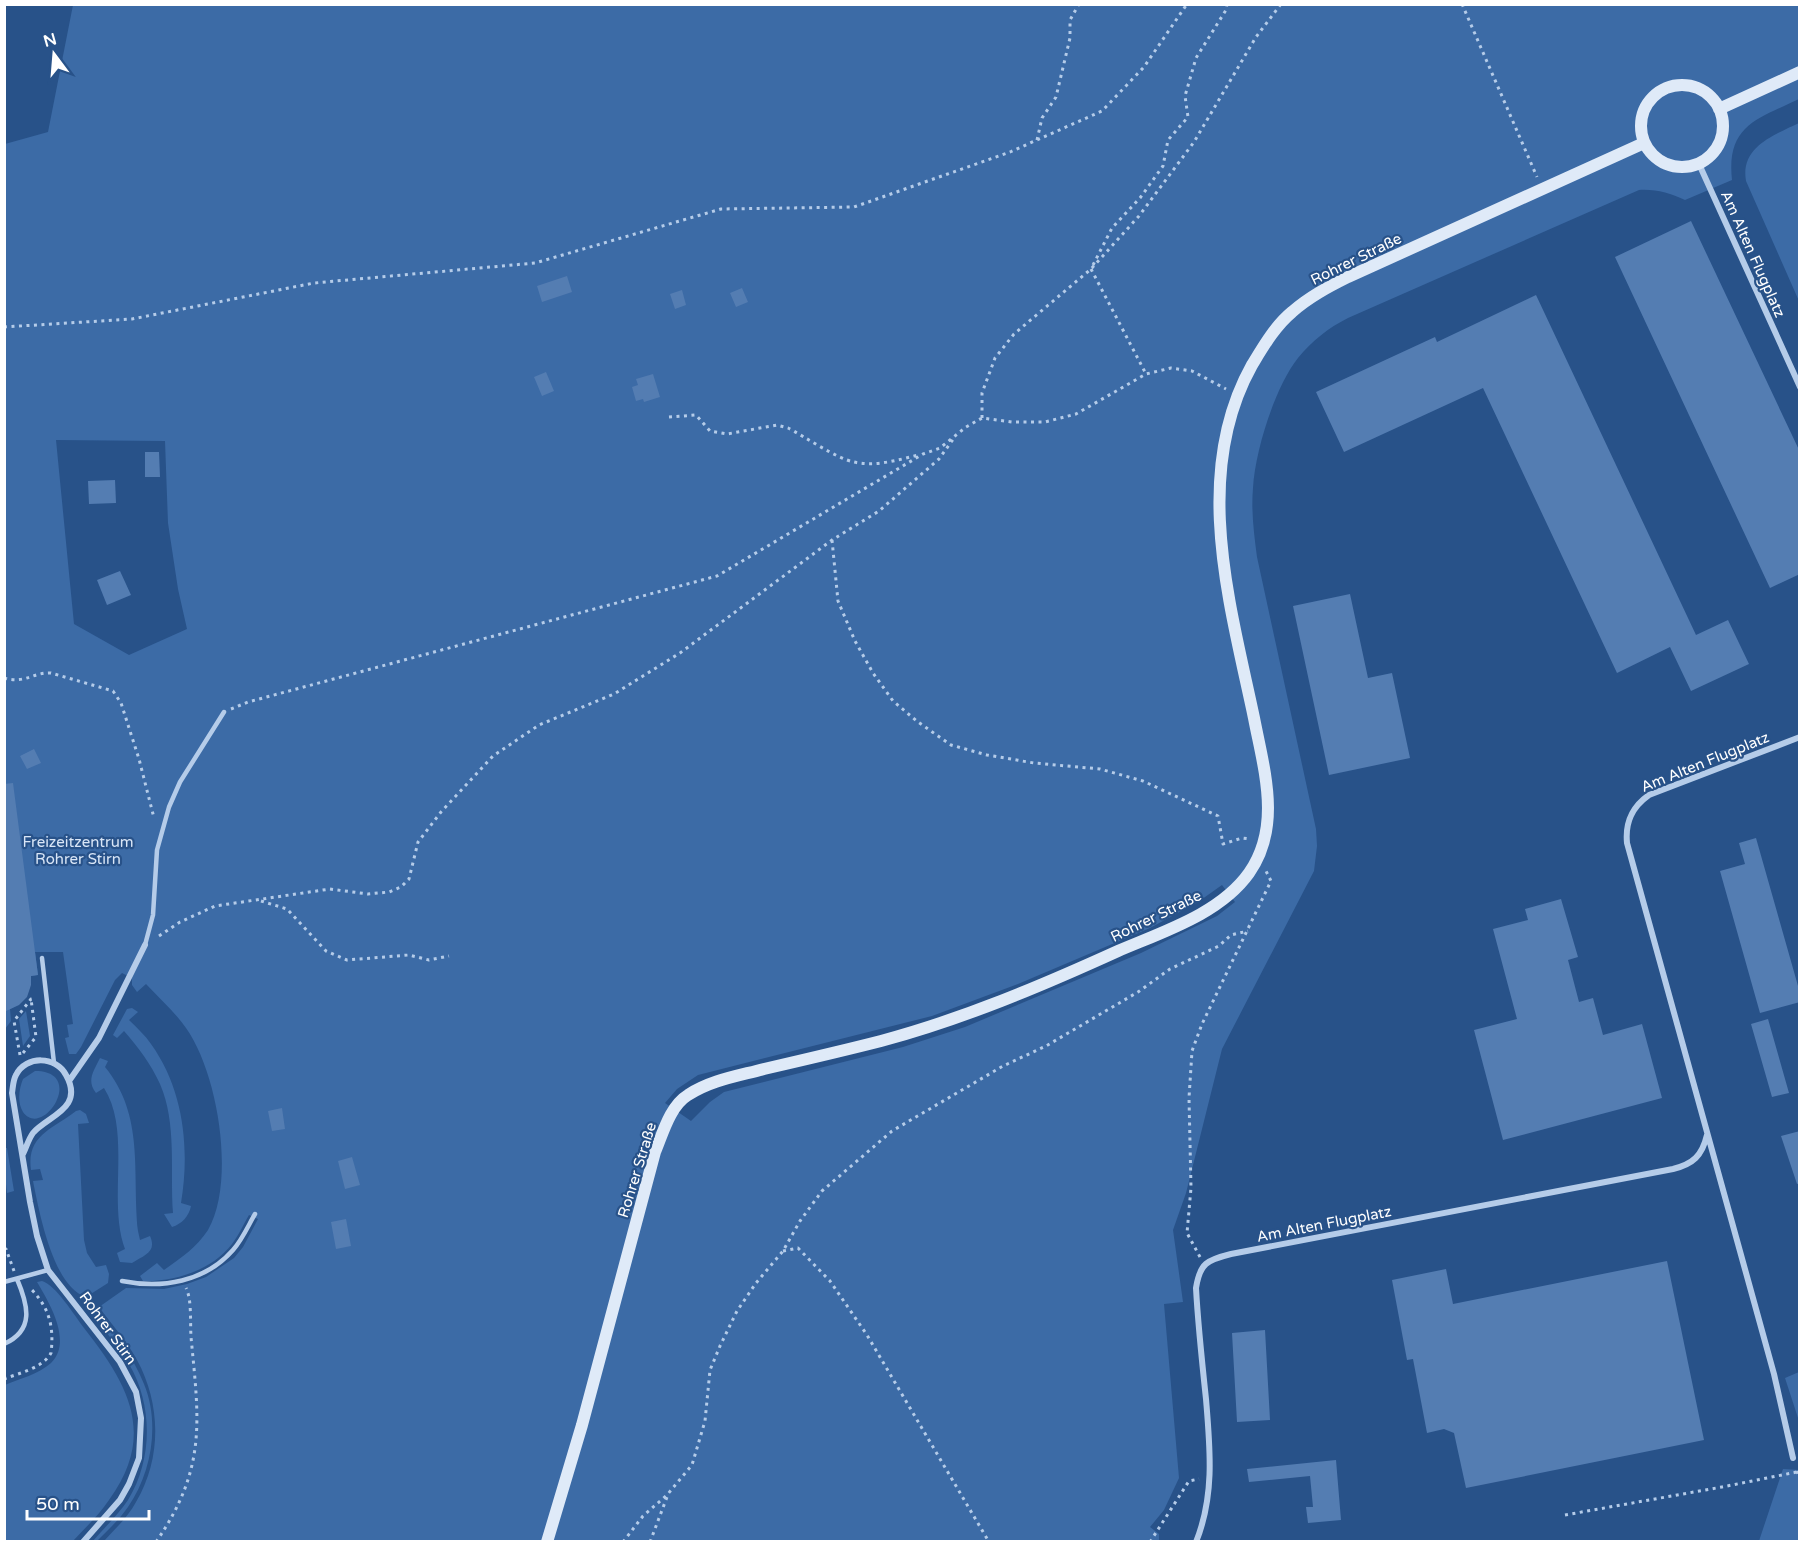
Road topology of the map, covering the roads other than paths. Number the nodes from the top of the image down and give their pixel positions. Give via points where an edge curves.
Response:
1 (1800, 72) edge
2 (1719, 109) junction
3 (1644, 143) junction
4 (1699, 164) junction
5 (1800, 387) edge
6 (224, 712) road end
7 (1800, 737) edge
8 (145, 945) joint
9 (42, 958) dead end
10 (54, 1063) junction
11 (69, 1081) junction
12 (1707, 1132) junction
13 (23, 1154) junction
14 (255, 1215) dead end
15 (48, 1270) junction
16 (17, 1279) junction
17 (122, 1281) dead end
18 (4, 1282) edge
19 (4, 1344) edge
20 (1793, 1458) dead end
21 (84, 1542) edge
22 (547, 1542) edge
23 (1196, 1542) edge

1 - 2 main road
2 - 3 main road via 1711,97 1694,87 1679,85 1661,91 1651,98 1642,114
2 - 4 main road via 1723,123 1719,145
3 - 4 main road via 1664,164 1681,168
3 - 22 main road, Rohrer Straße via 1348,277 1288,314 1263,346 1243,382 1220,469 1225,575 1269,802 1266,836 1248,874 1235,889 1181,924 1049,982 944,1021 712,1083 684,1097 667,1121 656,1152
4 - 5 street, Am Alten Flugplatz
6 - 8 lane via 180,782 169,807 155,868 153,915
7 - 12 street, Am Alten Flugplatz via 1648,795 1638,802 1628,821 1627,843
8 - 11 street via 99,1038
9 - 10 lane
10 - 11 street
10 - 13 street, Rohrer Stirn via 34,1061 15,1075 12,1093
11 - 13 street via 65,1107 33,1132
12 - 20 street, Am Alten Flugplatz via 1774,1374
12 - 23 street, Am Alten Flugplatz via 1705,1144 1695,1159 1673,1169 1231,1254 1204,1264 1196,1288 1211,1457 1202,1527
13 - 15 street, Rohrer Stirn via 35,1224
14 - 17 lane via 240,1241 209,1270 162,1285
15 - 16 lane
15 - 21 street, Rohrer Stirn via 120,1362 136,1392 141,1418 139,1458 129,1484
16 - 18 lane
16 - 19 lane via 25,1300 25,1325 20,1334

